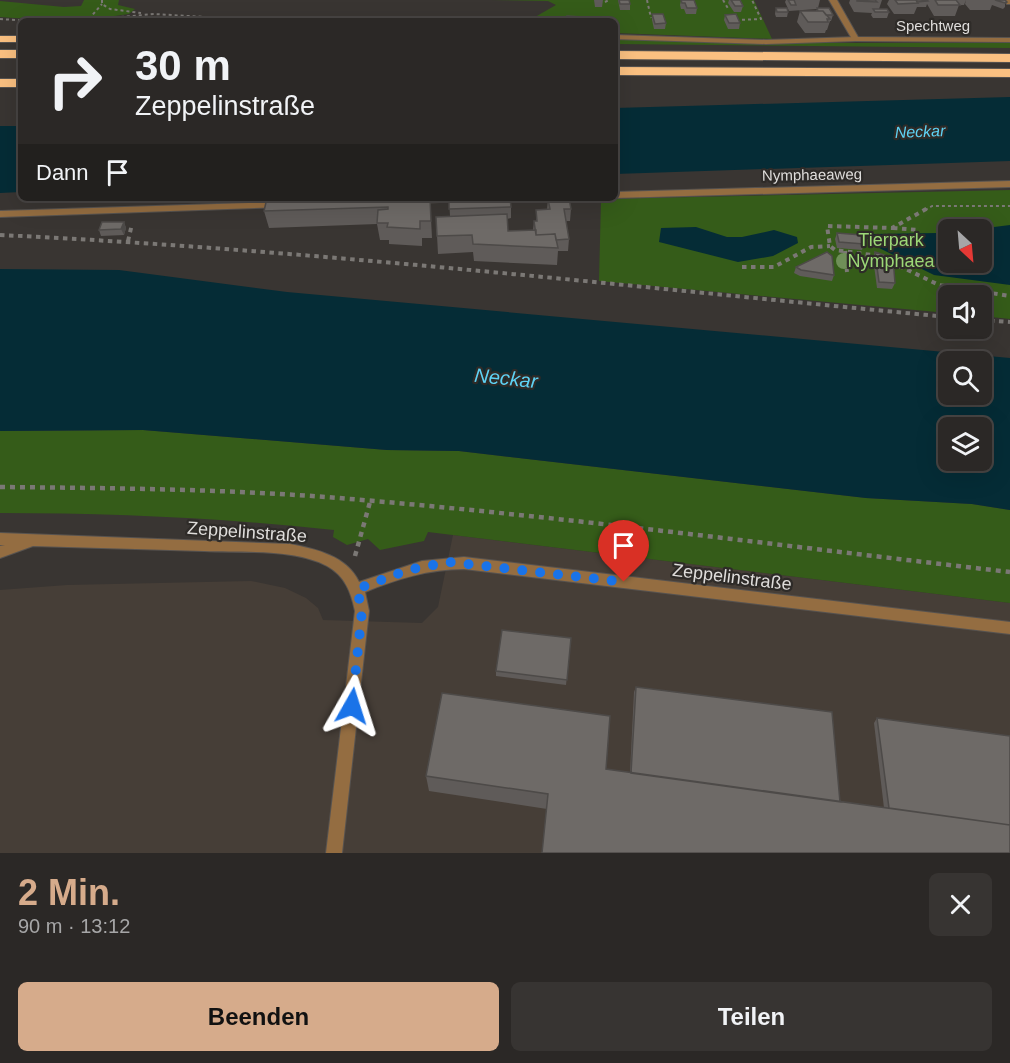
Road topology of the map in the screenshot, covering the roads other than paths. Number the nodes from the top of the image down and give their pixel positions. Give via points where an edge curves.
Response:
1 (833, 0) edge
2 (618, 37) edge
3 (0, 39) edge
4 (18, 39) edge
5 (856, 39) junction
6 (1010, 40) edge
7 (0, 54) edge
8 (18, 54) edge
9 (618, 56) edge
10 (1010, 58) edge
11 (618, 71) edge
12 (698, 72) junction
13 (1010, 74) edge
14 (618, 77) edge
15 (0, 83) edge
16 (18, 83) edge
17 (1010, 184) edge
18 (618, 195) edge
19 (292, 204) edge
20 (0, 214) edge
21 (0, 539) edge
22 (35, 540) junction
23 (0, 552) edge
24 (353, 583) junction
25 (1010, 628) edge
26 (334, 853) edge

1 - 5 street
2 - 5 street, Spechtweg via 766,42
3 - 4 highway
5 - 6 street, Spechtweg
7 - 8 highway
9 - 10 highway
11 - 12 highway
12 - 13 highway
12 - 14 highway
15 - 16 highway
17 - 18 street, Nymphaeaweg
19 - 20 street
21 - 22 street, Zeppelinstraße
22 - 23 street
22 - 24 street, Zeppelinstraße via 291,549 331,561
24 - 25 street, Zeppelinstraße via 435,564 464,563
24 - 26 street via 362,611 361,627

